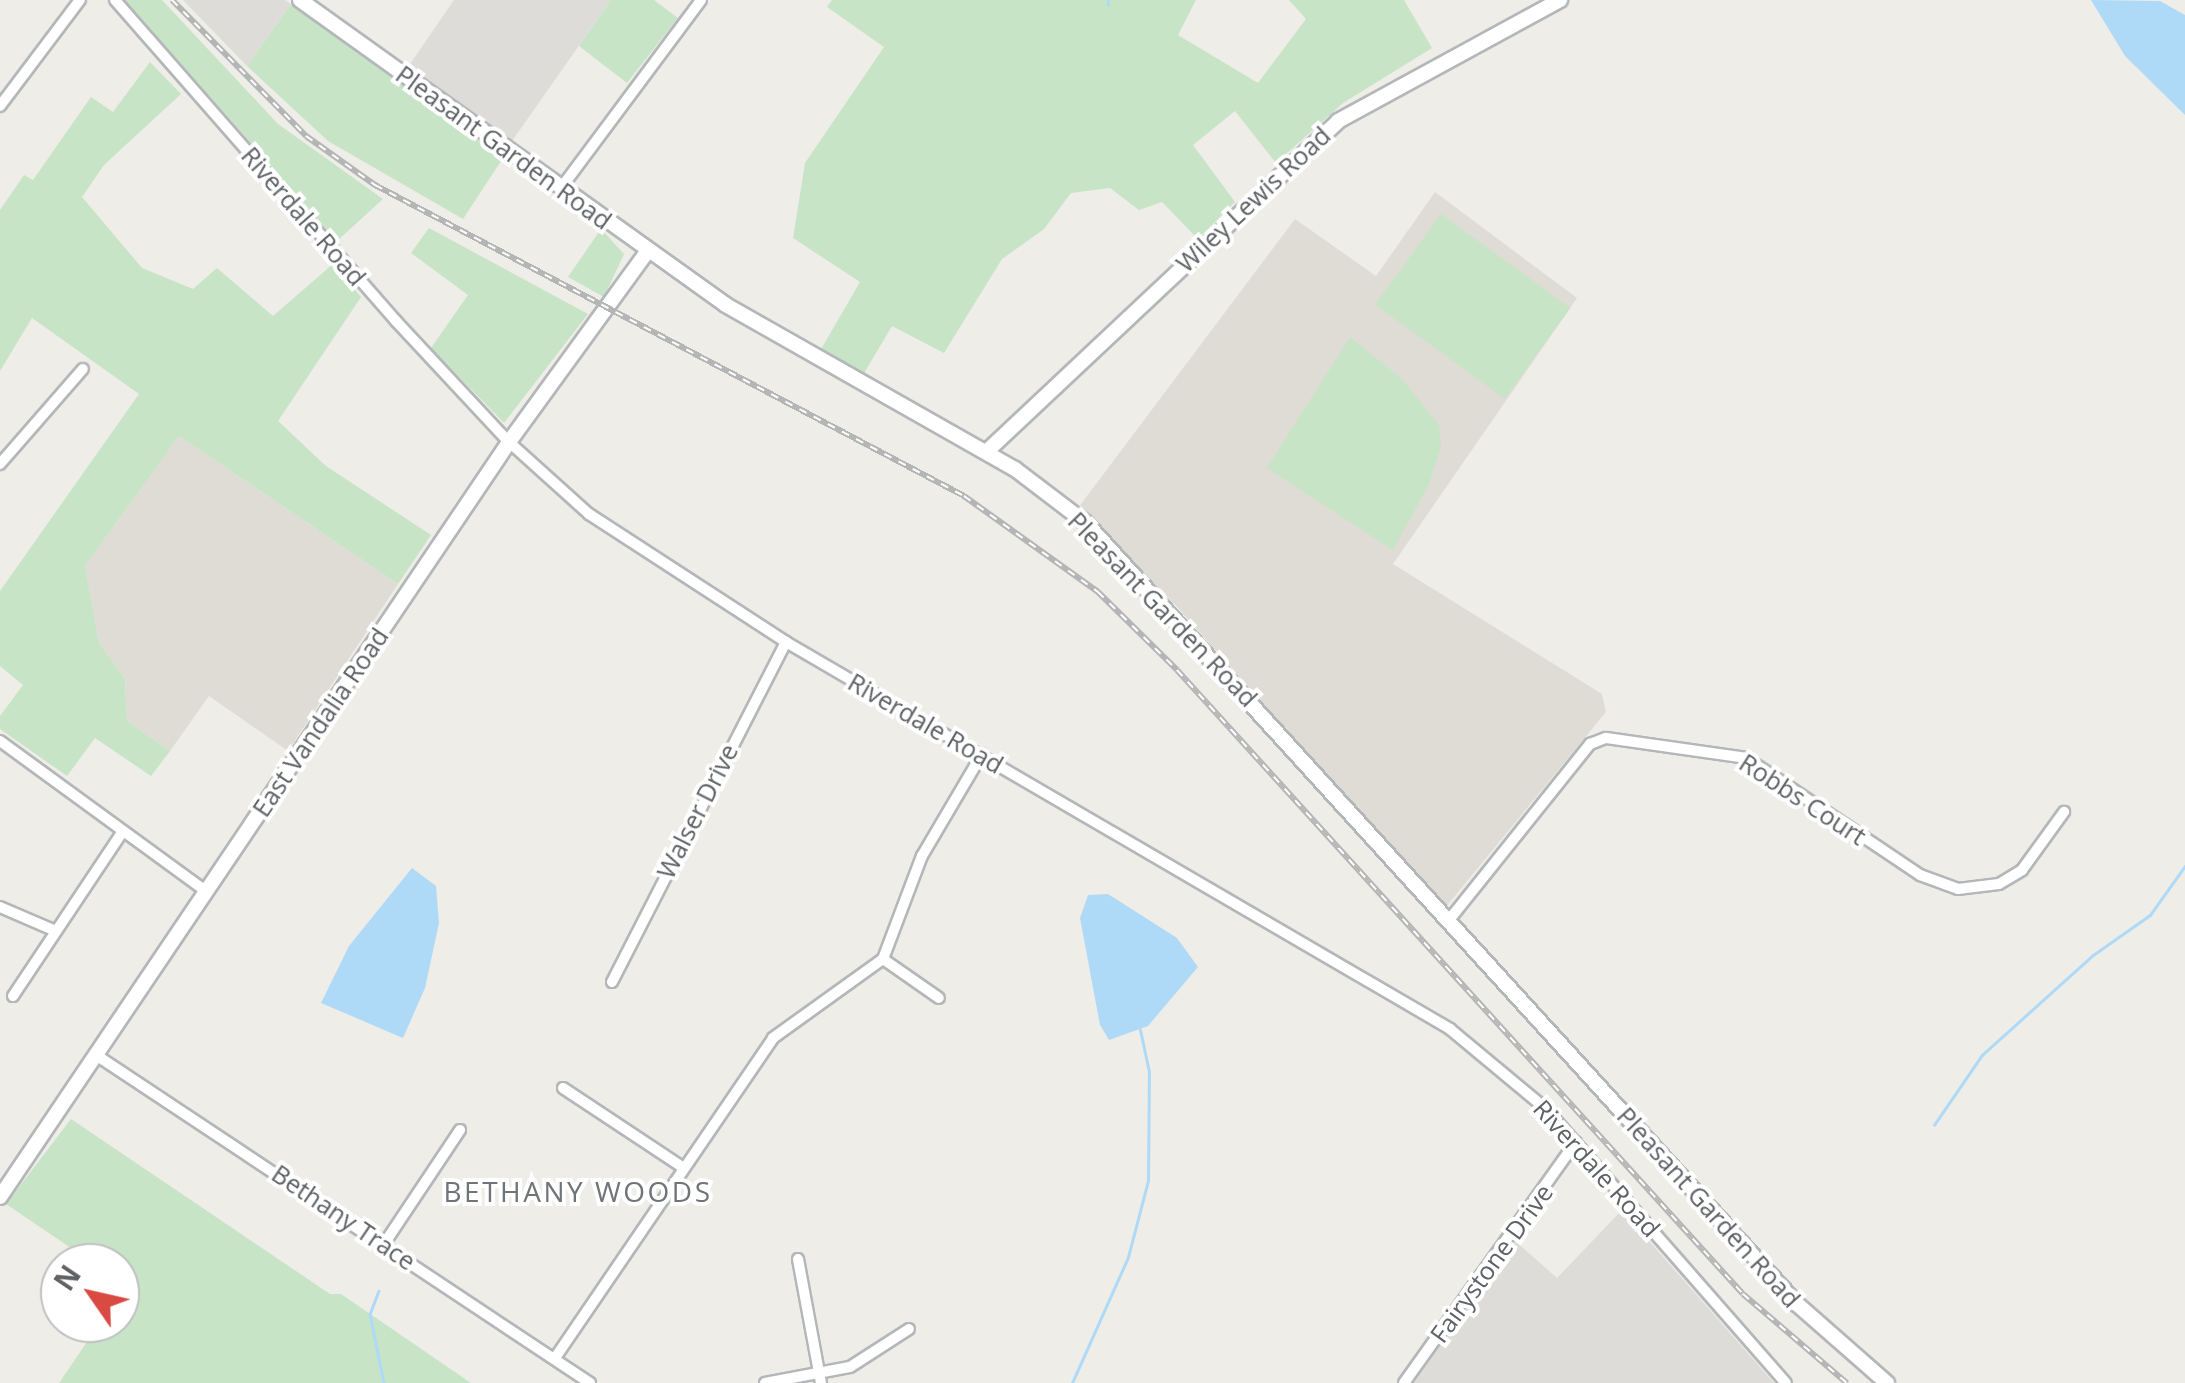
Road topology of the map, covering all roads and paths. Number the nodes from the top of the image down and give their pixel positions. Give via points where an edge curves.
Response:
1 (80, 0) edge
2 (115, 0) edge
3 (300, 0) edge
4 (701, 0) edge
5 (1560, 0) edge
6 (0, 106) edge
7 (561, 188) junction
8 (647, 252) junction
9 (83, 369) dead end
10 (509, 442) junction
11 (986, 452) junction
12 (0, 464) edge
13 (786, 642) junction
14 (0, 742) edge
15 (982, 754) junction
16 (2064, 812) dead end
17 (123, 830) junction
18 (206, 891) junction
19 (0, 907) edge
20 (1449, 920) junction
21 (56, 931) junction
22 (884, 959) junction
23 (612, 982) dead end
24 (12, 996) dead end
25 (939, 998) dead end
26 (96, 1055) junction
27 (562, 1088) dead end
28 (460, 1130) dead end
29 (1576, 1142) junction
30 (681, 1166) junction
31 (0, 1198) edge
32 (384, 1244) junction
33 (798, 1259) dead end
34 (909, 1329) dead end
35 (555, 1358) junction
36 (821, 1378) edge
37 (590, 1383) edge
38 (765, 1383) edge
39 (1404, 1383) edge
40 (1786, 1383) edge
41 (1887, 1383) edge

1 - 6 street
2 - 10 street, Riverdale Road
3 - 7 main road, Pleasant Garden Road
4 - 7 street
5 - 11 main road, Wiley Lewis Road via 1338,121
7 - 8 main road, Pleasant Garden Road
8 - 10 main road, East Vandalia Road
8 - 11 main road, Pleasant Garden Road via 789,345
9 - 12 street
10 - 13 street, Riverdale Road via 630,546
10 - 18 main road, East Vandalia Road
11 - 20 main road, Pleasant Garden Road via 1058,500 1112,548
13 - 15 street, Riverdale Road
13 - 23 street, Walser Drive
14 - 17 street
15 - 22 street via 922,856
15 - 29 street, Riverdale Road via 1450,1029 1513,1078
16 - 20 street, Robbs Court via 2022,870 1999,884 1958,889 1935,882 1746,758 1611,737 1590,744
17 - 18 street
17 - 21 street
18 - 26 main road, East Vandalia Road
19 - 21 street
20 - 41 main road, Pleasant Garden Road via 1797,1304
21 - 24 street
22 - 25 street
22 - 30 street via 772,1038
26 - 31 main road, East Vandalia Road
26 - 32 street, Bethany Trace
27 - 30 street
28 - 32 street
29 - 39 street, Fairystone Drive
29 - 40 street, Riverdale Road
30 - 35 street
32 - 35 street, Bethany Trace
33 - 36 street
34 - 36 street via 868,1359
35 - 37 street, Bethany Trace
36 - 38 street

